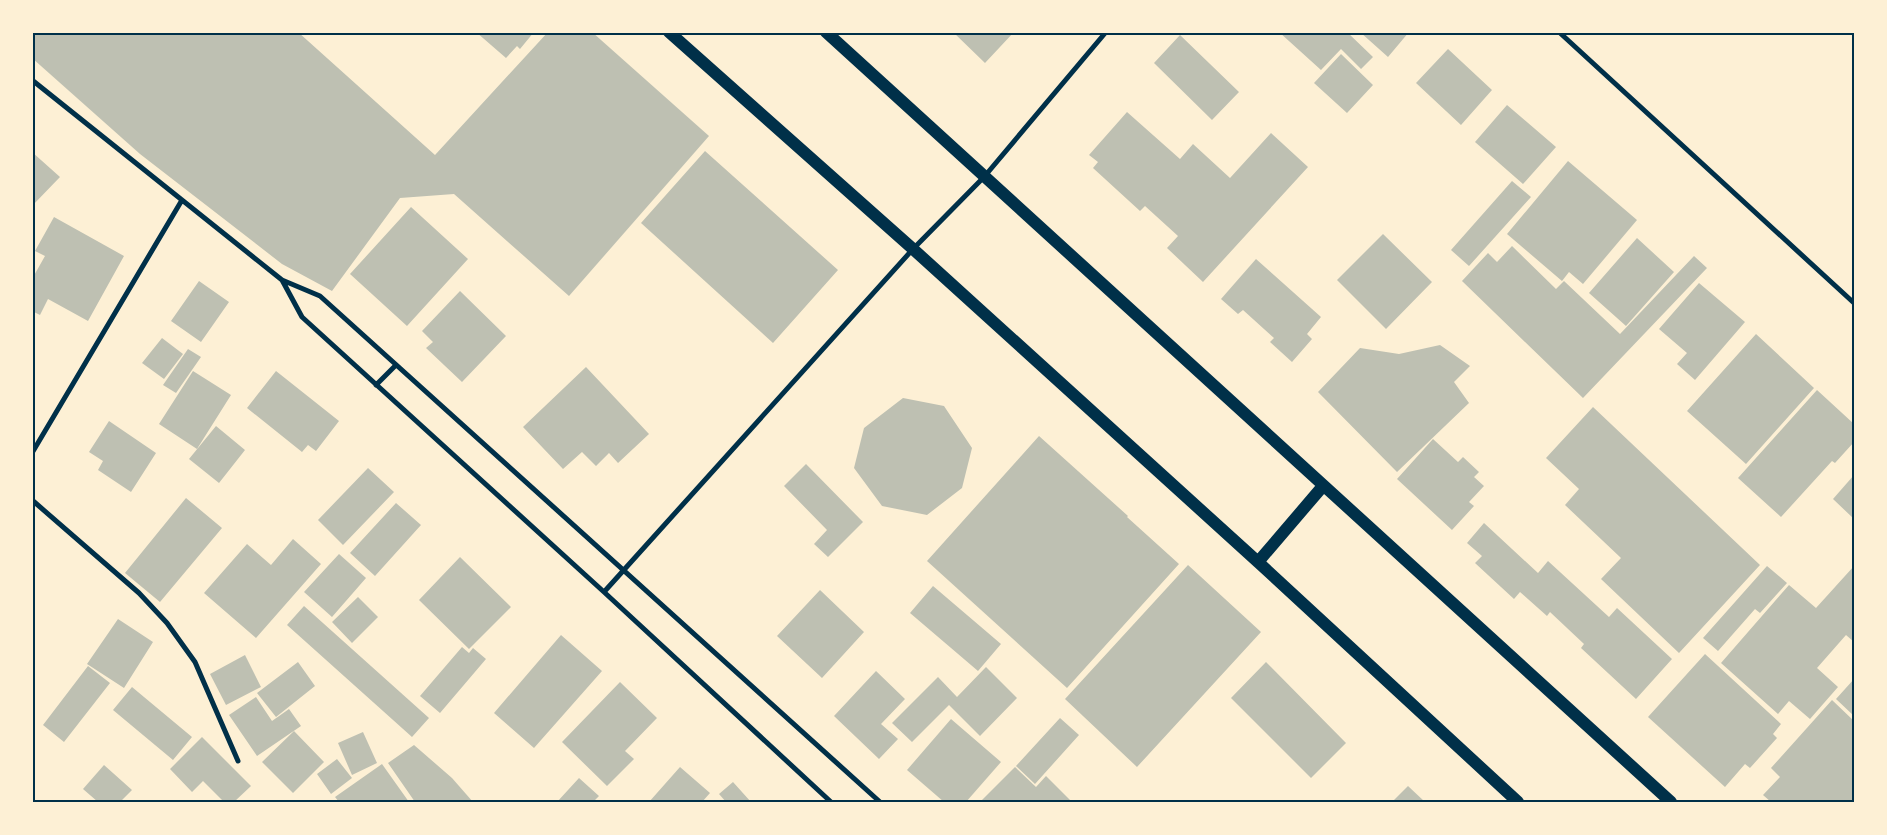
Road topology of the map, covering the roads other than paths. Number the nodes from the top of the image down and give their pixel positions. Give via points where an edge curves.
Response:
1 (669, 32) edge
2 (826, 32) edge
3 (1106, 32) edge
4 (1559, 32) edge
5 (32, 80) edge
6 (984, 177) junction
7 (182, 200) junction
8 (913, 249) junction
9 (282, 280) junction
10 (1854, 302) edge
11 (396, 365) junction
12 (376, 385) junction
13 (32, 453) edge
14 (1323, 486) junction
15 (32, 500) edge
16 (1258, 562) junction
17 (624, 571) junction
18 (604, 592) junction
19 (238, 762) dead end
20 (830, 802) edge
21 (880, 802) edge
22 (1518, 802) edge
23 (1669, 802) edge

1 - 8 main road
2 - 6 main road
3 - 6 street
4 - 10 street
5 - 7 street
6 - 8 street
6 - 14 main road
7 - 9 street
7 - 13 street
8 - 16 main road
8 - 17 street
9 - 11 street via 320,296
9 - 12 street via 302,317
11 - 12 street
11 - 17 street
12 - 18 street
14 - 16 main road
14 - 23 main road
15 - 19 street via 139,593 167,623 196,662
16 - 22 main road
17 - 18 street
17 - 21 street
18 - 20 street

